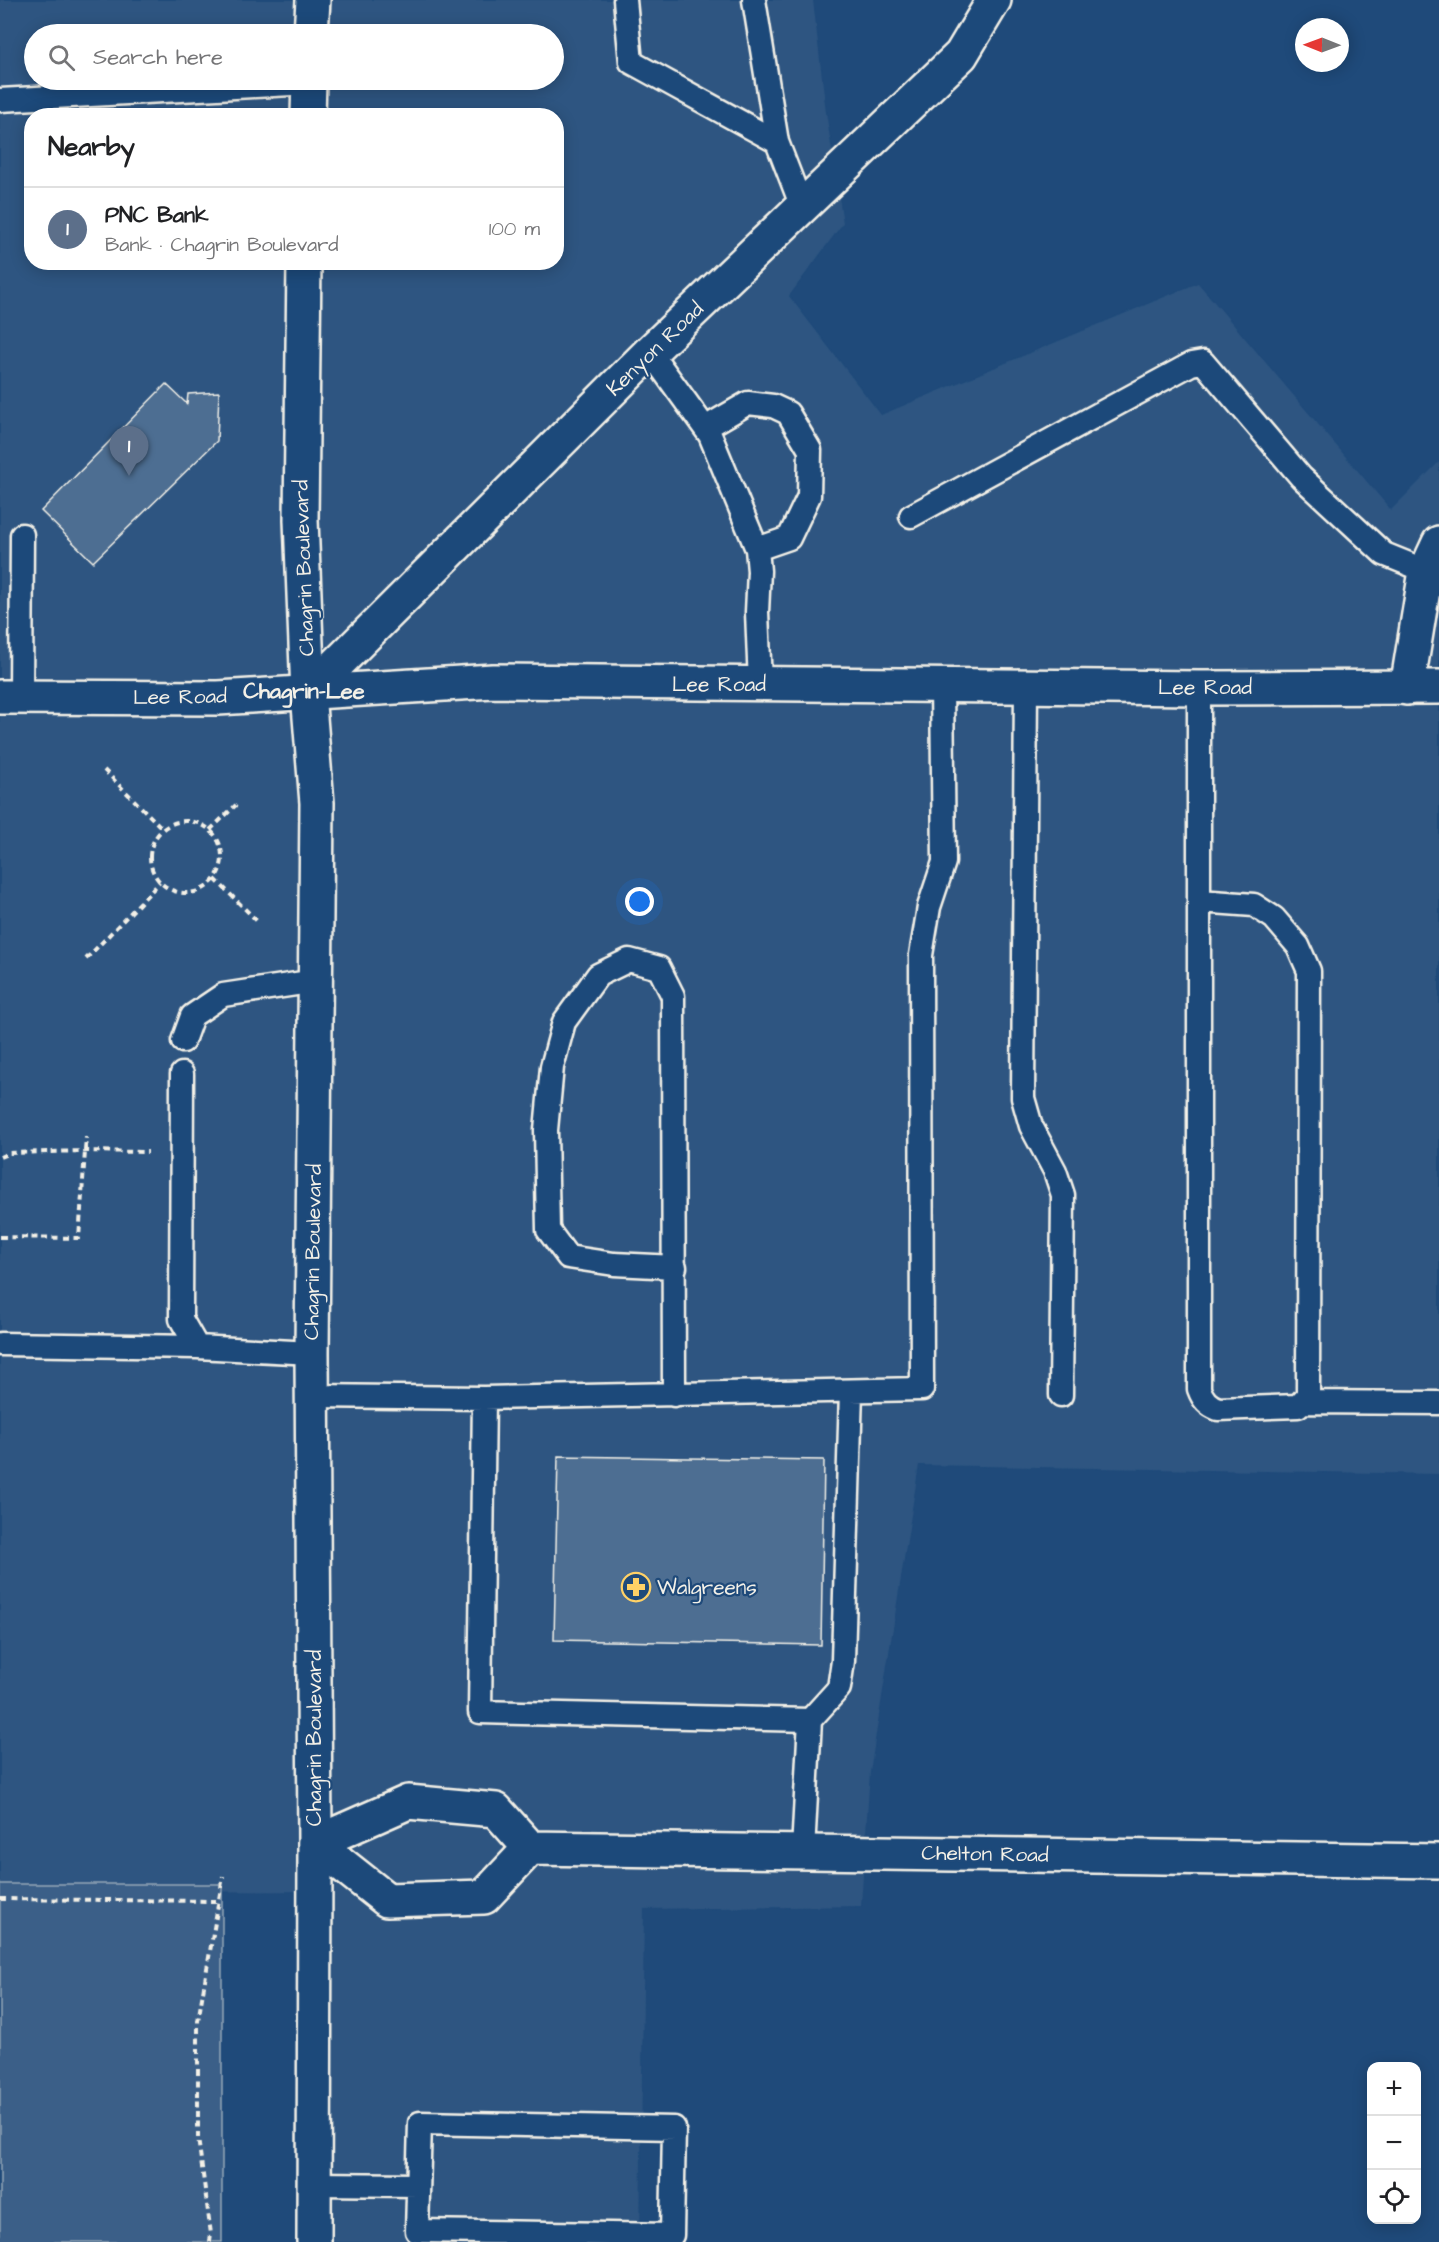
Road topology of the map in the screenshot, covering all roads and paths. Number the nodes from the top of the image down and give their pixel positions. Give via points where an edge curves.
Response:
1 (313, 0) edge
2 (625, 0) edge
3 (754, 0) edge
4 (994, 0) edge
5 (312, 24) edge
6 (163, 90) edge
7 (309, 90) edge
8 (0, 100) edge
9 (308, 108) edge
10 (777, 142) junction
11 (802, 207) junction
12 (304, 270) edge
13 (650, 352) junction
14 (705, 428) junction
15 (911, 516) dead end
16 (22, 535) dead end
17 (757, 549) junction
18 (1433, 557) edge
19 (759, 684) junction
20 (942, 684) junction
21 (1026, 685) junction
22 (1439, 687) edge
23 (1198, 688) junction
24 (1407, 688) junction
25 (308, 693) junction
26 (10, 697) edge
27 (104, 770) dead end
28 (236, 806) dead end
29 (163, 829) junction
30 (210, 830) junction
31 (215, 879) junction
32 (160, 882) junction
33 (1199, 901) junction
34 (257, 921) dead end
35 (86, 959) dead end
36 (316, 981) junction
37 (183, 1041) dead end
38 (182, 1074) dead end
39 (86, 1137) dead end
40 (85, 1151) junction
41 (155, 1152) dead end
42 (0, 1157) edge
43 (0, 1237) edge
44 (675, 1267) junction
45 (0, 1344) edge
46 (197, 1347) junction
47 (312, 1353) junction
48 (851, 1391) junction
49 (674, 1395) junction
50 (1060, 1395) dead end
51 (312, 1396) junction
52 (484, 1398) junction
53 (1304, 1402) junction
54 (1439, 1402) edge
55 (810, 1720) junction
56 (315, 1843) junction
57 (530, 1848) junction
58 (803, 1851) junction
59 (1439, 1861) edge
60 (223, 1876) dead end
61 (0, 1899) edge
62 (218, 1901) junction
63 (314, 2184) junction
64 (418, 2185) junction
65 (210, 2242) edge
66 (314, 2242) edge

1 - 5 main road
2 - 10 lane via 631,62
3 - 10 lane
4 - 11 main road, Kenyon Road via 961,55
6 - 8 lane
7 - 9 main road
10 - 11 lane
11 - 13 main road, Kenyon Road
12 - 25 main road, Chagrin Boulevard via 301,501
13 - 14 lane
13 - 25 main road, Kenyon Road
14 - 17 lane
14 - 17 lane via 748,403 773,406 788,413 810,450 809,496 789,538
15 - 18 lane via 1191,364 1203,363 1301,477 1384,554
16 - 26 lane
17 - 19 lane
18 - 24 main road
19 - 20 main road, Lee Road
19 - 25 main road, Lee Road via 494,681
20 - 21 main road, Lee Road
20 - 48 lane via 944,862 929,907 921,955 922,1389
21 - 23 main road, Lee Road
21 - 50 lane via 1023,1098 1031,1126 1063,1195
22 - 24 main road, Lee Road
23 - 24 main road, Lee Road
23 - 33 lane
25 - 26 main road, Lee Road via 209,698
25 - 36 main road, Chagrin Boulevard via 317,803
27 - 29 path
28 - 30 path
29 - 30 path via 192,822
29 - 32 path via 150,849 149,861
30 - 31 path via 221,849 220,870
31 - 32 path via 194,893 181,894
31 - 34 path
32 - 35 path
33 - 53 lane via 1254,905 1274,918 1299,946 1309,971 1308,1395
33 - 53 lane via 1199,1389 1202,1398 1218,1409 1298,1406
36 - 37 lane via 223,995 192,1016
36 - 47 main road, Chagrin Boulevard
38 - 46 lane via 181,1319
39 - 40 path
40 - 41 path
40 - 42 path via 9,1153
40 - 43 path via 79,1238
44 - 44 lane via 673,996 658,968 629,960 598,975 564,1023 552,1067 546,1130 548,1230 568,1257
44 - 49 lane
45 - 46 lane
46 - 47 lane
47 - 51 main road, Chagrin Boulevard
48 - 49 lane
48 - 55 lane via 843,1661 839,1688
49 - 52 lane
51 - 52 lane
51 - 56 main road, Chagrin Boulevard
52 - 55 lane via 480,1712
53 - 54 lane
55 - 58 lane
56 - 57 main road via 408,1802 496,1810
56 - 57 main road via 387,1900 483,1897
56 - 63 main road, Chagrin Boulevard
57 - 58 main road, Chelton Road
58 - 59 main road, Chelton Road
60 - 62 path
61 - 62 path
62 - 65 path via 198,2021 198,2138
63 - 64 lane
63 - 66 main road, Chagrin Boulevard
64 - 64 lane via 420,2123 674,2128 672,2235 417,2231

